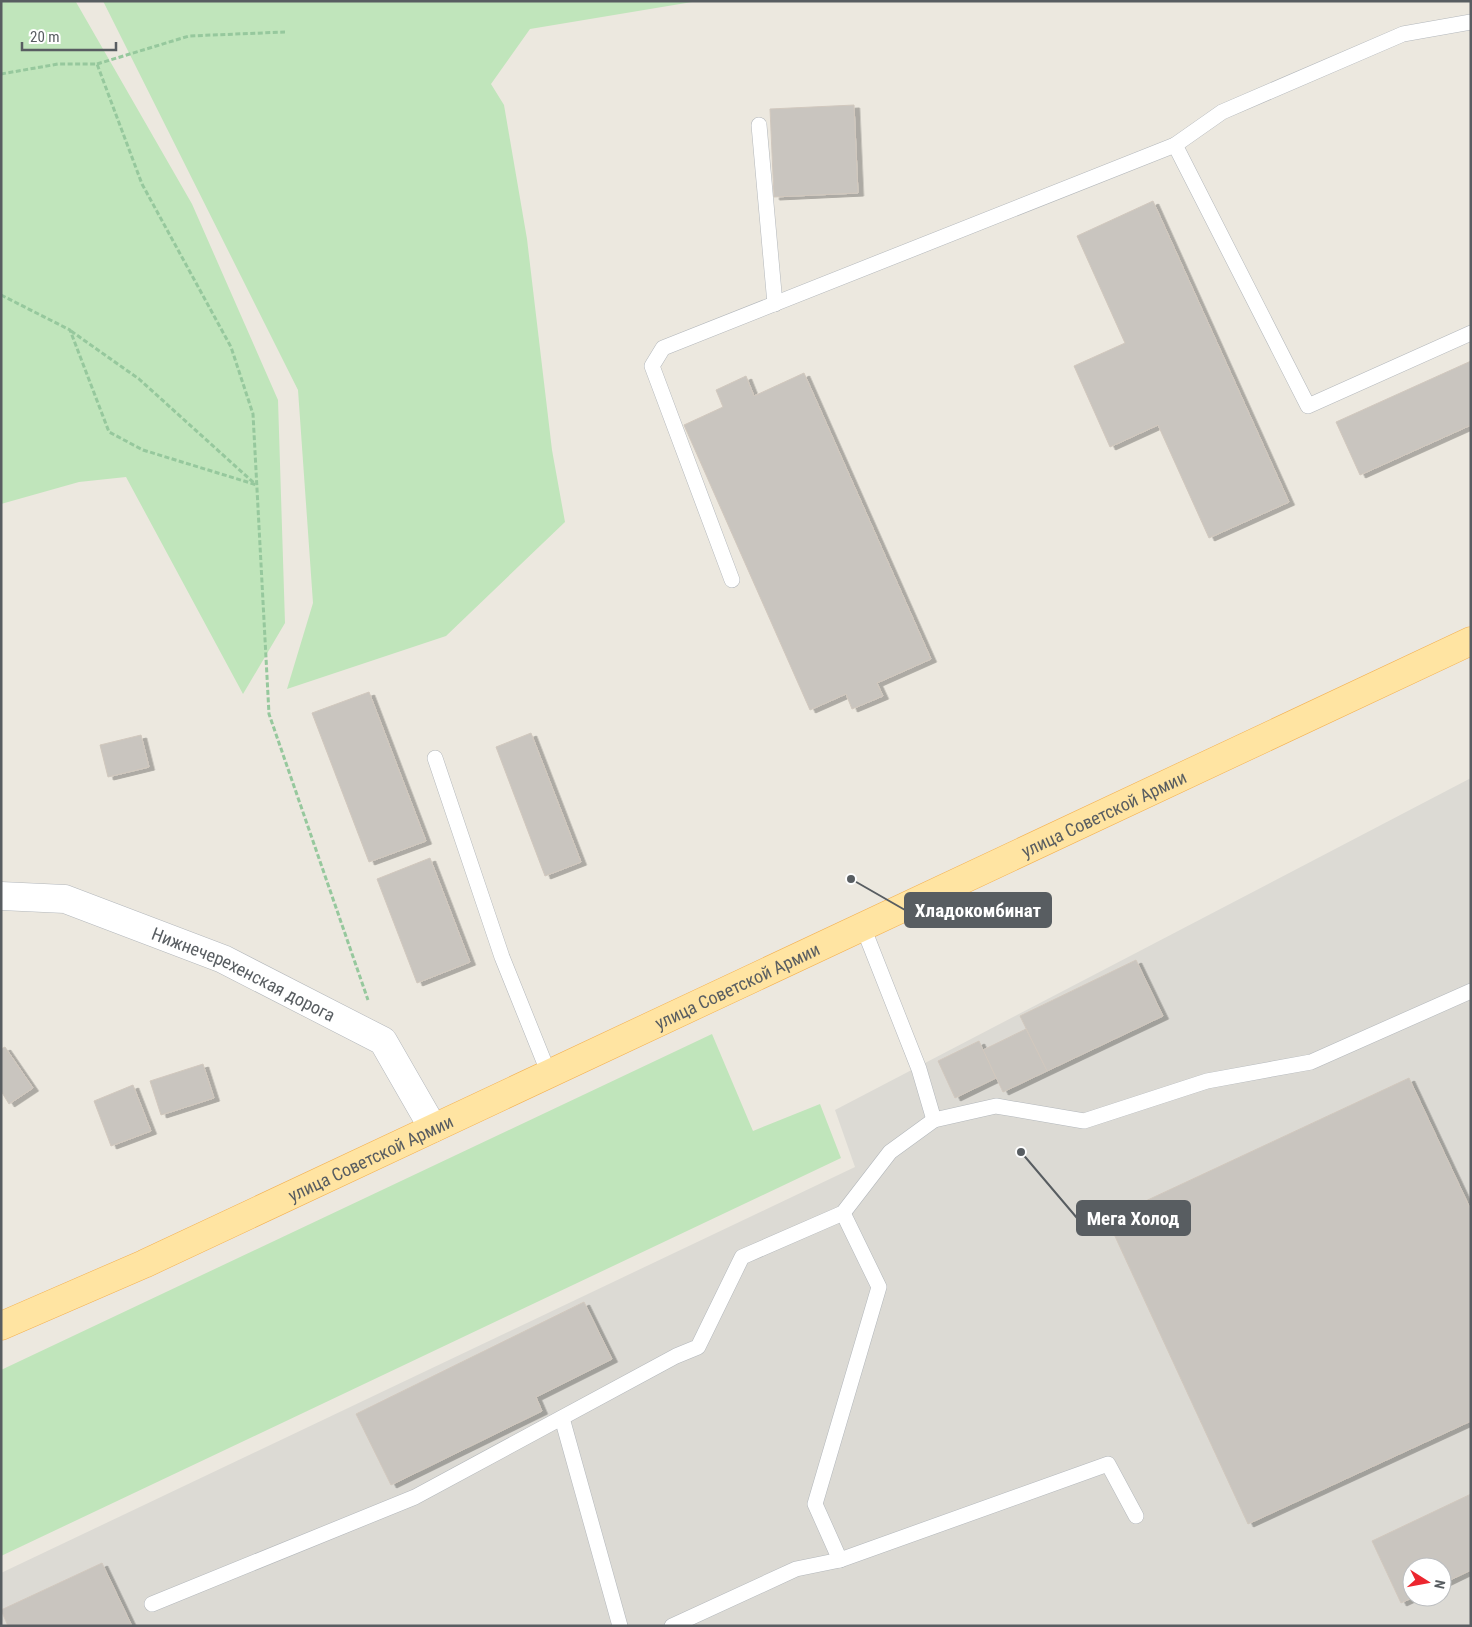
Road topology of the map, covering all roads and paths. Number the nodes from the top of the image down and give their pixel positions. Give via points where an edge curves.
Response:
1 (1471, 22) edge
2 (285, 32) dead end
3 (97, 64) junction
4 (1, 74) edge
5 (759, 125) dead end
6 (1175, 145) junction
7 (1, 295) edge
8 (775, 304) junction
9 (70, 330) junction
10 (1471, 333) edge
11 (257, 485) junction
12 (732, 580) dead end
13 (1471, 641) edge
14 (435, 758) dead end
15 (1, 896) edge
16 (863, 926) junction
17 (1471, 991) edge
18 (383, 1041) junction
19 (549, 1074) junction
20 (934, 1120) junction
21 (433, 1128) junction
22 (843, 1213) junction
23 (1, 1326) edge
24 (562, 1418) junction
25 (1136, 1516) dead end
26 (840, 1560) junction
27 (152, 1604) dead end
28 (620, 1626) edge
29 (672, 1626) edge

1 - 6 lane via 1403,34 1222,112
2 - 3 path via 189,36
3 - 4 path via 58,64
3 - 11 path via 142,184 231,347 253,414
5 - 8 lane
6 - 8 lane
6 - 10 lane via 1308,406
7 - 9 path
8 - 12 lane via 663,348 652,366
9 - 11 path via 138,379
9 - 11 path via 109,432 143,450
11 - 18 path via 269,714
13 - 16 main road, улица Советской Армии
14 - 19 lane via 502,957
15 - 18 street, Нижнечерехенская дорога via 74,902 223,959
16 - 19 main road, улица Советской Армии
16 - 20 lane via 919,1069
17 - 20 lane via 1311,1062 1207,1080 1084,1121 996,1106
18 - 21 street
19 - 21 main road, улица Советской Армии
20 - 22 lane via 890,1152
21 - 23 main road, улица Советской Армии via 144,1264
22 - 24 lane via 742,1257 698,1347
22 - 26 lane via 879,1287 815,1504
24 - 27 lane via 415,1497
24 - 28 lane
25 - 26 lane via 1108,1464
26 - 29 lane via 796,1569

